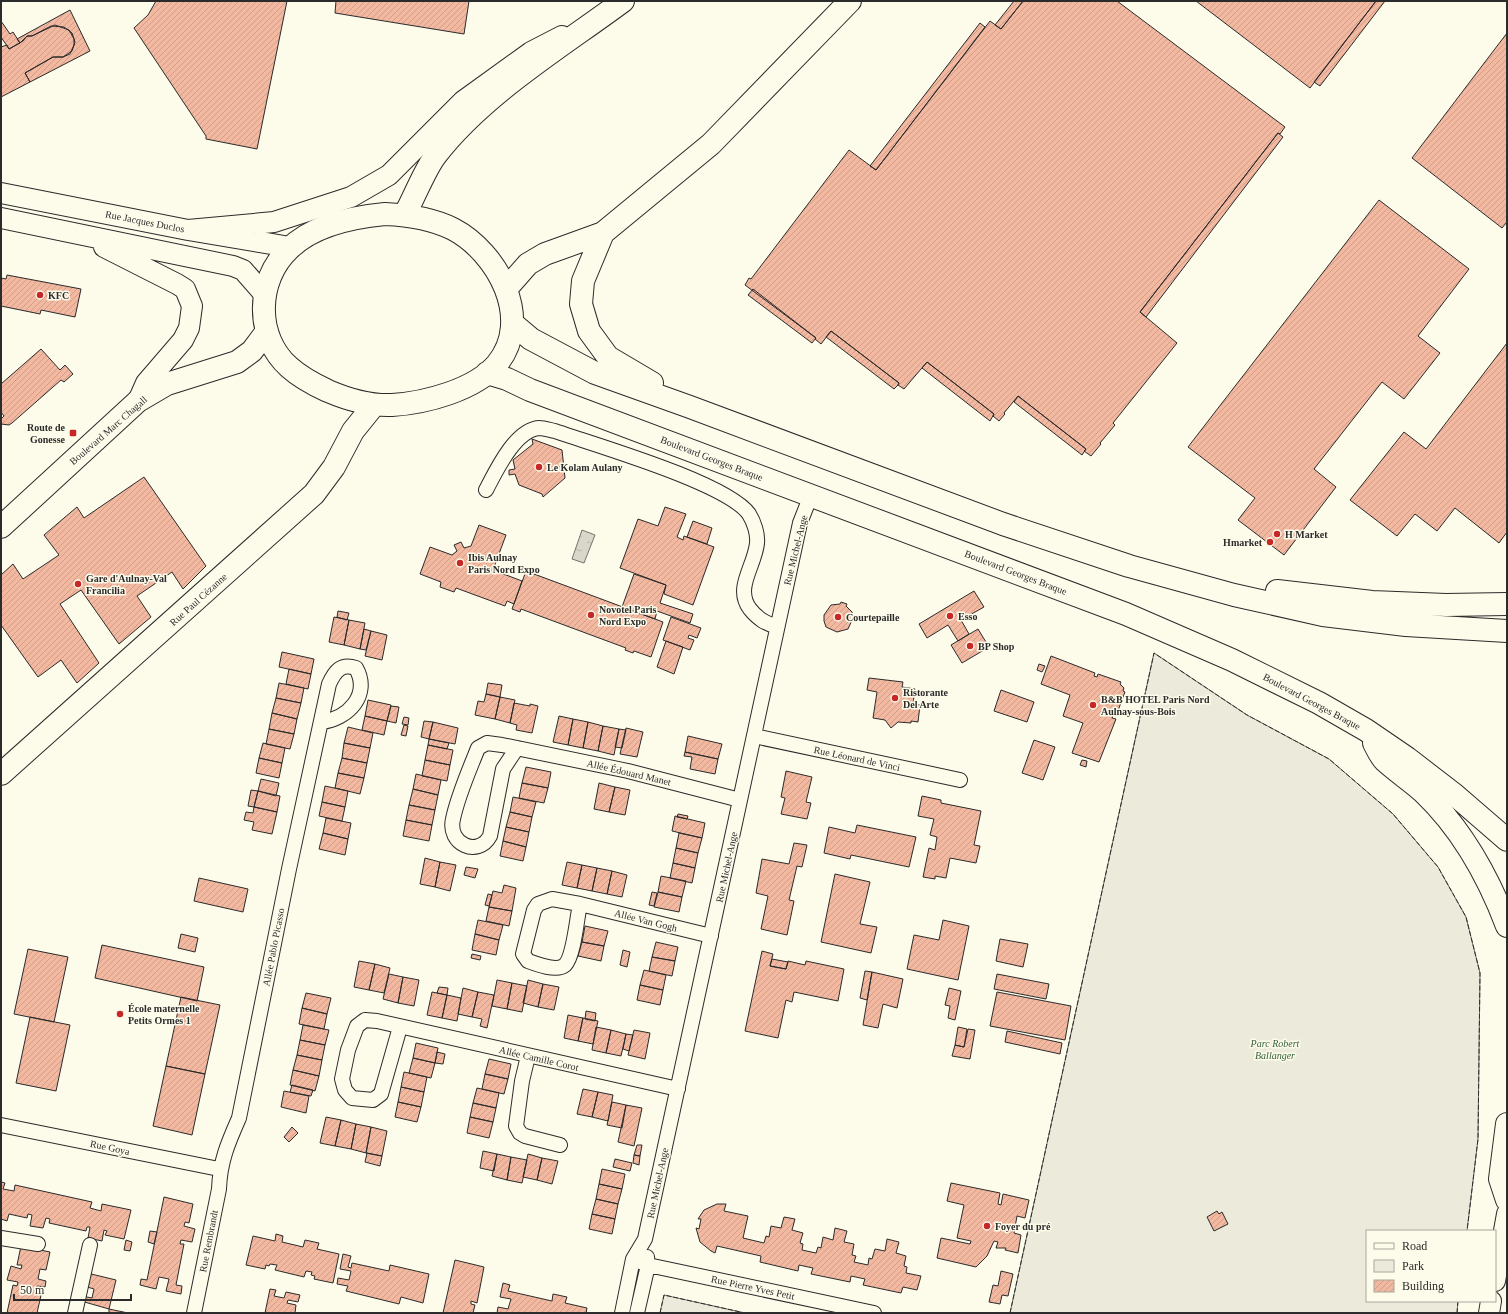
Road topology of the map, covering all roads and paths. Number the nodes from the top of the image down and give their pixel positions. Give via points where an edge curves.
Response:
1 (623, 1) edge
2 (850, 1) edge
3 (604, 15) junction
4 (1, 193) edge
5 (405, 214) junction
6 (1, 218) edge
7 (188, 230) junction
8 (603, 233) junction
9 (80, 235) junction
10 (290, 247) junction
11 (506, 289) junction
12 (264, 294) junction
13 (512, 323) junction
14 (267, 331) junction
15 (487, 373) junction
16 (138, 401) junction
17 (374, 405) junction
18 (690, 406) junction
19 (486, 490) dead end
20 (811, 495) junction
21 (1, 527) edge
22 (1129, 566) junction
23 (1507, 604) edge
24 (777, 626) junction
25 (1507, 631) edge
26 (321, 722) dead end
27 (1366, 730) junction
28 (754, 736) junction
29 (518, 748) junction
30 (1, 774) edge
31 (960, 780) dead end
32 (740, 800) junction
33 (1507, 840) edge
34 (580, 904) junction
35 (1507, 926) edge
36 (711, 936) junction
37 (400, 1027) junction
38 (528, 1056) junction
39 (678, 1089) junction
40 (1507, 1124) edge
41 (1, 1125) edge
42 (560, 1144) dead end
43 (220, 1169) junction
44 (1507, 1200) edge
45 (1507, 1214) edge
46 (1, 1238) edge
47 (645, 1239) junction
48 (38, 1244) dead end
49 (90, 1245) dead end
50 (633, 1260) junction
51 (648, 1265) junction
52 (1496, 1275) edge
53 (1491, 1302) edge
54 (76, 1313) edge
55 (194, 1313) edge
56 (622, 1313) edge
57 (637, 1313) edge
58 (874, 1313) edge
59 (1489, 1313) edge

1 - 3 main road
2 - 8 main road via 711,144
3 - 5 main road via 505,87 469,117 435,156
3 - 7 main road via 531,52 463,101 389,175 352,196 274,222
4 - 7 main road, Rue Jacques Duclos
5 - 10 main road via 362,216 327,226
5 - 11 main road via 452,229 479,247 497,270
6 - 9 main road
7 - 10 main road, Rue Jacques Duclos
8 - 11 main road via 545,254 528,264
8 - 18 main road via 583,281 581,304 589,332 608,357
9 - 12 main road via 233,266 243,270
9 - 16 main road via 177,284 185,290 192,306 189,328 183,340 146,383
10 - 12 main road via 279,259
11 - 13 main road
12 - 14 main road
13 - 15 main road via 509,343 498,362
13 - 18 main road via 531,338 595,373
14 - 16 main road, Boulevard Marc Chagall via 252,351 237,362 167,384
14 - 17 main road via 273,346 289,367 316,386 348,400
15 - 17 main road via 433,398 410,403
15 - 20 main road, Boulevard Georges Braque
16 - 21 main road, Boulevard Marc Chagall
17 - 30 main road, Rue Paul Cézanne via 353,431 334,467 314,494
18 - 22 main road via 1003,524
19 - 24 street via 512,446 539,428 555,431 671,471 730,497 749,515 756,534 757,543 743,589 743,597 755,616 765,623
20 - 24 street, Rue Michel-Ange via 800,523
20 - 27 main road, Boulevard Georges Braque via 1126,614 1232,660 1319,703
22 - 23 main road via 1162,563 1235,583 1320,597 1446,605
22 - 25 main road via 1234,596 1323,615 1406,625
24 - 28 street, Rue Michel-Ange
26 - 43 street, Allée Pablo Picasso via 239,1118 223,1154
27 - 33 main road, Boulevard Georges Braque via 1455,795
27 - 35 main road via 1384,760 1423,792 1452,824 1480,864
28 - 31 street, Rue Léonard de Vinci
28 - 32 street, Rue Michel-Ange
29 - 29 street, Allée Édouard Manet via 487,743 478,748 452,820 453,833 457,841 472,847 486,843 490,836 503,769
29 - 32 street, Allée Édouard Manet via 628,771
32 - 36 street, Rue Michel-Ange
34 - 34 street, Allée Van Gogh via 570,956 565,965 551,967 528,962 523,954 526,936 538,904 552,898
34 - 36 street, Allée Van Gogh
36 - 39 street, Rue Michel-Ange
37 - 37 street, Allée Camille Corot via 365,1020 358,1026 348,1050 342,1078 345,1090 352,1098 373,1100 381,1094
37 - 38 street, Allée Camille Corot
38 - 39 street, Allée Camille Corot
38 - 42 street via 516,1126 525,1136
39 - 47 street, Rue Michel-Ange
40 - 44 main road via 1500,1179
41 - 43 street, Rue Goya
43 - 55 street, Rue Rembrandt via 219,1189
45 - 52 main road
46 - 48 street
47 - 50 street, Rue Michel-Ange
47 - 51 street, Rue Michel-Ange
49 - 54 street
50 - 51 street, Rue Pierre Yves Petit
50 - 56 street, Rue Michel-Ange
51 - 57 street, Rue Michel-Ange
51 - 58 street, Rue Pierre Yves Petit
53 - 59 main road

